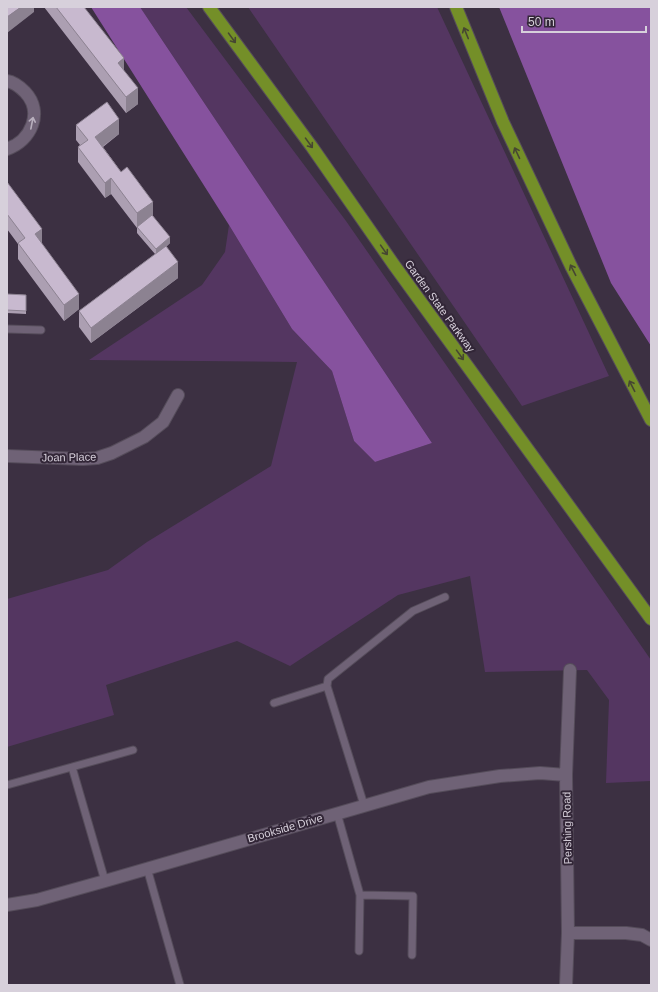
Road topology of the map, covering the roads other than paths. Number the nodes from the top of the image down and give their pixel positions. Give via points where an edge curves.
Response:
1 (209, 7) edge
2 (456, 7) edge
3 (7, 81) edge
4 (7, 149) edge
5 (7, 329) edge
6 (41, 330) dead end
7 (178, 395) dead end
8 (651, 420) edge
9 (7, 456) edge
10 (445, 597) dead end
11 (651, 619) edge
12 (570, 670) dead end
13 (327, 686) junction
14 (274, 703) dead end
15 (132, 750) dead end
16 (72, 767) junction
17 (566, 775) junction
18 (7, 785) edge
19 (364, 804) junction
20 (337, 813) junction
21 (147, 868) junction
22 (104, 881) junction
23 (360, 895) junction
24 (7, 905) edge
25 (568, 933) junction
26 (651, 940) edge
27 (359, 951) dead end
28 (412, 955) dead end
29 (180, 985) edge
30 (566, 985) edge

1 -> 11 highway, Garden State Parkway via 312,146 394,265
8 -> 2 highway via 570,266 503,122
4 -> 3 street via 24,139 31,129 34,118 33,106 28,95 20,87
5 - 6 lane
7 - 9 street, Joan Place via 163,422 144,437 112,453 83,459
10 - 13 lane via 413,611 328,679
12 - 17 street, Pershing Road
13 - 14 lane
13 - 19 lane
15 - 16 lane
16 - 18 lane
16 - 22 lane
17 - 19 street, Brookside Drive via 500,776 429,786
17 - 25 street, Pershing Road
19 - 20 street, Brookside Drive
20 - 21 street, Brookside Drive
20 - 23 lane
21 - 22 street, Brookside Drive
21 - 29 lane
22 - 24 street, Brookside Drive via 37,900
23 - 27 lane
23 - 28 lane via 413,896
25 - 26 street via 626,933 642,935
25 - 30 street, Pershing Road

